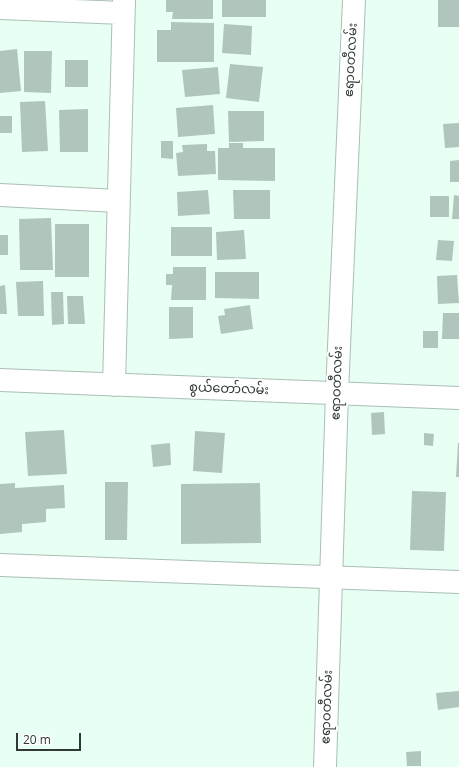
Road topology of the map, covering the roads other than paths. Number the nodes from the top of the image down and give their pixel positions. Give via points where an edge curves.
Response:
1 (354, 0) edge
2 (123, 7) edge
3 (0, 8) edge
4 (0, 195) edge
5 (118, 201) junction
6 (0, 380) edge
7 (114, 385) junction
8 (337, 393) junction
9 (459, 398) edge
10 (0, 566) edge
11 (331, 578) junction
12 (459, 582) edge
13 (325, 767) edge

1 - 8 street, ဧရာဝတီလမ်း
2 - 3 street
2 - 5 street
4 - 5 street
5 - 7 street
6 - 7 street, စွယ်တော်လမ်း
7 - 8 street, စွယ်တော်လမ်း
8 - 9 street, စွယ်တော်လမ်း
8 - 11 street, ဧရာဝတီလမ်း
10 - 11 street
11 - 12 street
11 - 13 street, ဧရာဝတီလမ်း

